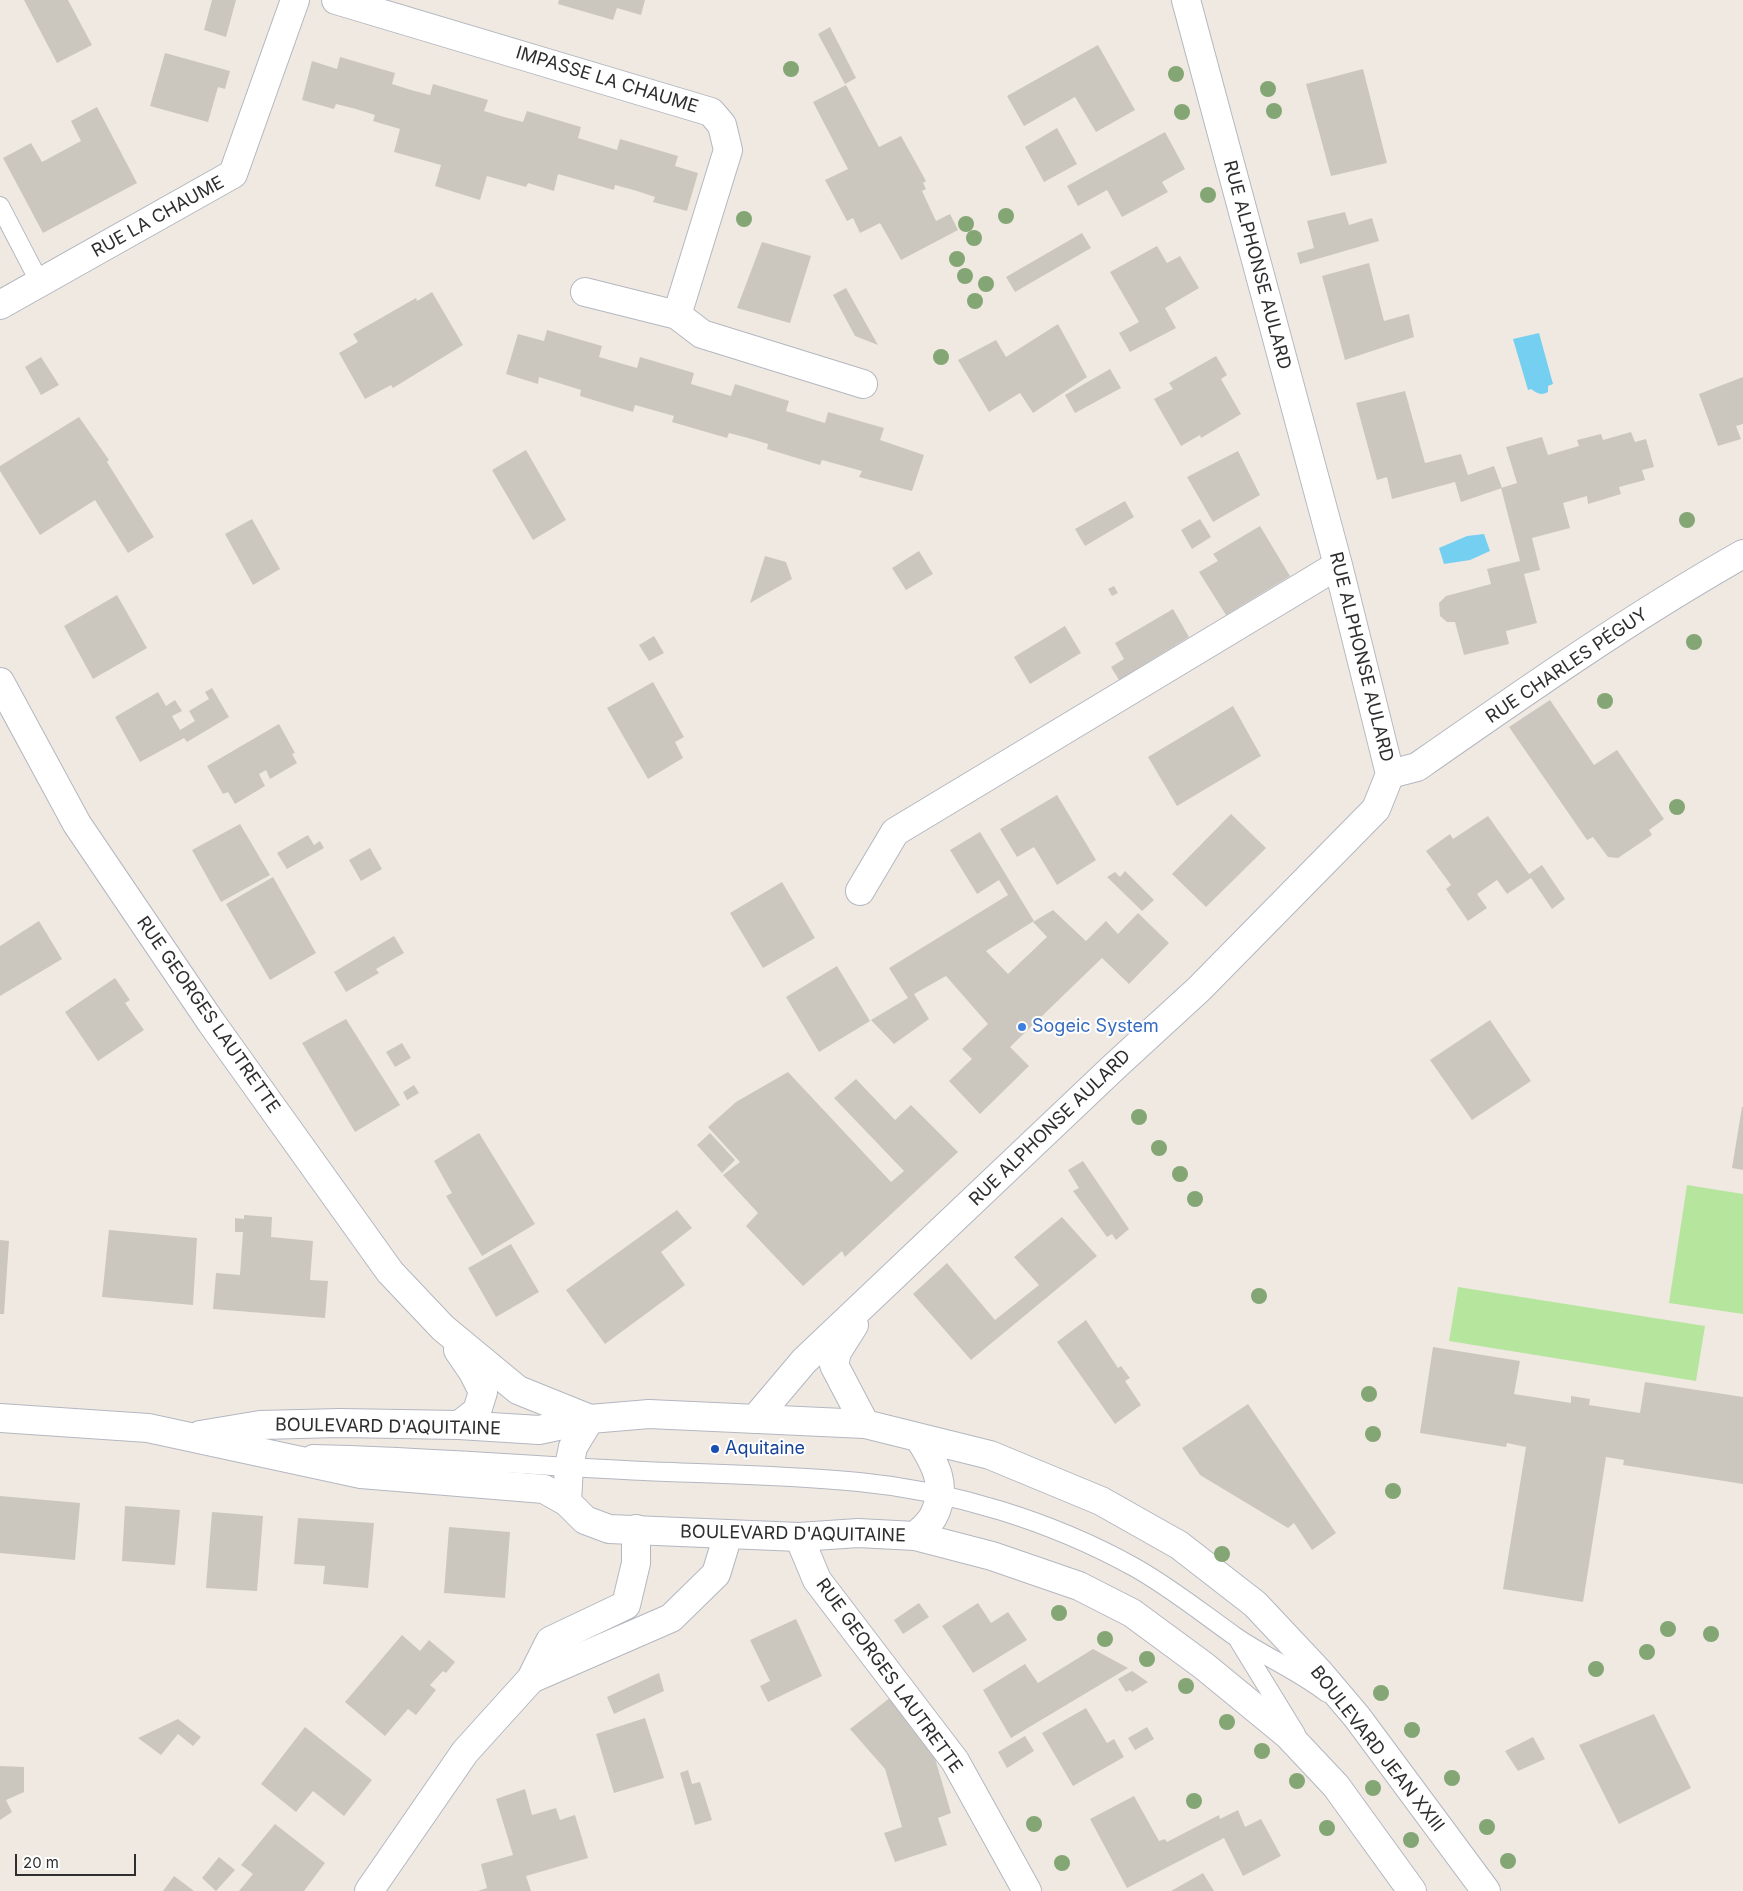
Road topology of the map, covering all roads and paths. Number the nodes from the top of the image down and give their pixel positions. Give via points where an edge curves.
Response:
1 (294, 0) edge
2 (336, 0) edge
3 (1186, 0) edge
4 (0, 206) edge
5 (40, 283) junction
6 (584, 292) dead end
7 (0, 305) edge
8 (678, 315) junction
9 (862, 384) dead end
10 (1743, 554) edge
11 (1338, 565) junction
12 (0, 682) edge
13 (1390, 774) junction
14 (860, 891) dead end
15 (873, 1297) junction
16 (443, 1328) junction
17 (0, 1418) edge
18 (590, 1419) junction
19 (755, 1419) junction
20 (865, 1424) junction
21 (459, 1425) junction
22 (540, 1430) junction
23 (186, 1437) junction
24 (919, 1438) junction
25 (256, 1453) junction
26 (571, 1456) junction
27 (941, 1496) junction
28 (568, 1502) junction
29 (636, 1529) junction
30 (728, 1535) junction
31 (915, 1536) junction
32 (799, 1537) junction
33 (1238, 1638) junction
34 (531, 1679) junction
35 (1357, 1717) junction
36 (1309, 1757) junction
37 (369, 1891) edge
38 (1027, 1891) edge
39 (1412, 1891) edge
40 (1486, 1891) edge

1 - 5 street, RUE LA CHAUME via 233,174
2 - 8 street, IMPASSE LA CHAUME via 711,112 722,125 728,150
3 - 11 street, RUE ALPHONSE AULARD
4 - 5 lane
5 - 7 street, RUE LA CHAUME
6 - 8 street
8 - 9 street via 702,334
10 - 13 street, RUE CHARLES PÉGUY via 1565,664 1417,767
11 - 13 street, RUE ALPHONSE AULARD
11 - 14 street via 895,832
12 - 16 street, RUE GEORGES LAUTRETTE via 77,824 211,1022 390,1272
13 - 15 street, RUE ALPHONSE AULARD via 1376,809 1206,982
15 - 19 street, RUE ALPHONSE AULARD via 804,1361
15 - 20 street, RUE ALPHONSE AULARD via 837,1352 834,1365
16 - 18 street, RUE GEORGES LAUTRETTE via 518,1390
16 - 21 street, RUE GEORGES LAUTRETTE via 483,1392 477,1411
17 - 23 street, BOULEVARD D'AQUITAINE via 148,1428
18 - 19 street, BOULEVARD D'AQUITAINE via 648,1414
18 - 22 street, BOULEVARD D'AQUITAINE
18 - 26 street
19 - 20 street, BOULEVARD D'AQUITAINE
20 - 24 street, BOULEVARD D'AQUITAINE
21 - 22 street, BOULEVARD D'AQUITAINE
21 - 23 street, BOULEVARD D'AQUITAINE via 260,1425
22 - 26 lane
23 - 25 street, BOULEVARD D'AQUITAINE
24 - 27 street, BOULEVARD D'AQUITAINE via 937,1465
24 - 35 street, BOULEVARD JEAN XXIII via 999,1459 1100,1501 1179,1545 1255,1604
25 - 26 lane
25 - 28 street, BOULEVARD D'AQUITAINE via 361,1474 544,1489
26 - 27 lane via 623,1470 859,1482
26 - 28 street
27 - 31 street, BOULEVARD D'AQUITAINE via 933,1518
27 - 33 lane via 982,1505 1060,1532 1134,1567 1181,1596
28 - 29 street, BOULEVARD D'AQUITAINE via 586,1520 609,1529
29 - 30 street, BOULEVARD D'AQUITAINE
29 - 34 street via 636,1564 626,1605 550,1641
30 - 32 street, BOULEVARD D'AQUITAINE
30 - 34 street via 716,1574 671,1618
31 - 32 street, BOULEVARD D'AQUITAINE via 858,1533
31 - 36 street via 992,1556 1079,1586 1132,1614 1212,1672 1288,1734
32 - 38 street, RUE GEORGES LAUTRETTE via 817,1580 955,1761
33 - 35 lane via 1322,1689
33 - 36 lane
34 - 37 street via 465,1752
35 - 40 street, BOULEVARD JEAN XXIII
36 - 39 street via 1336,1786

